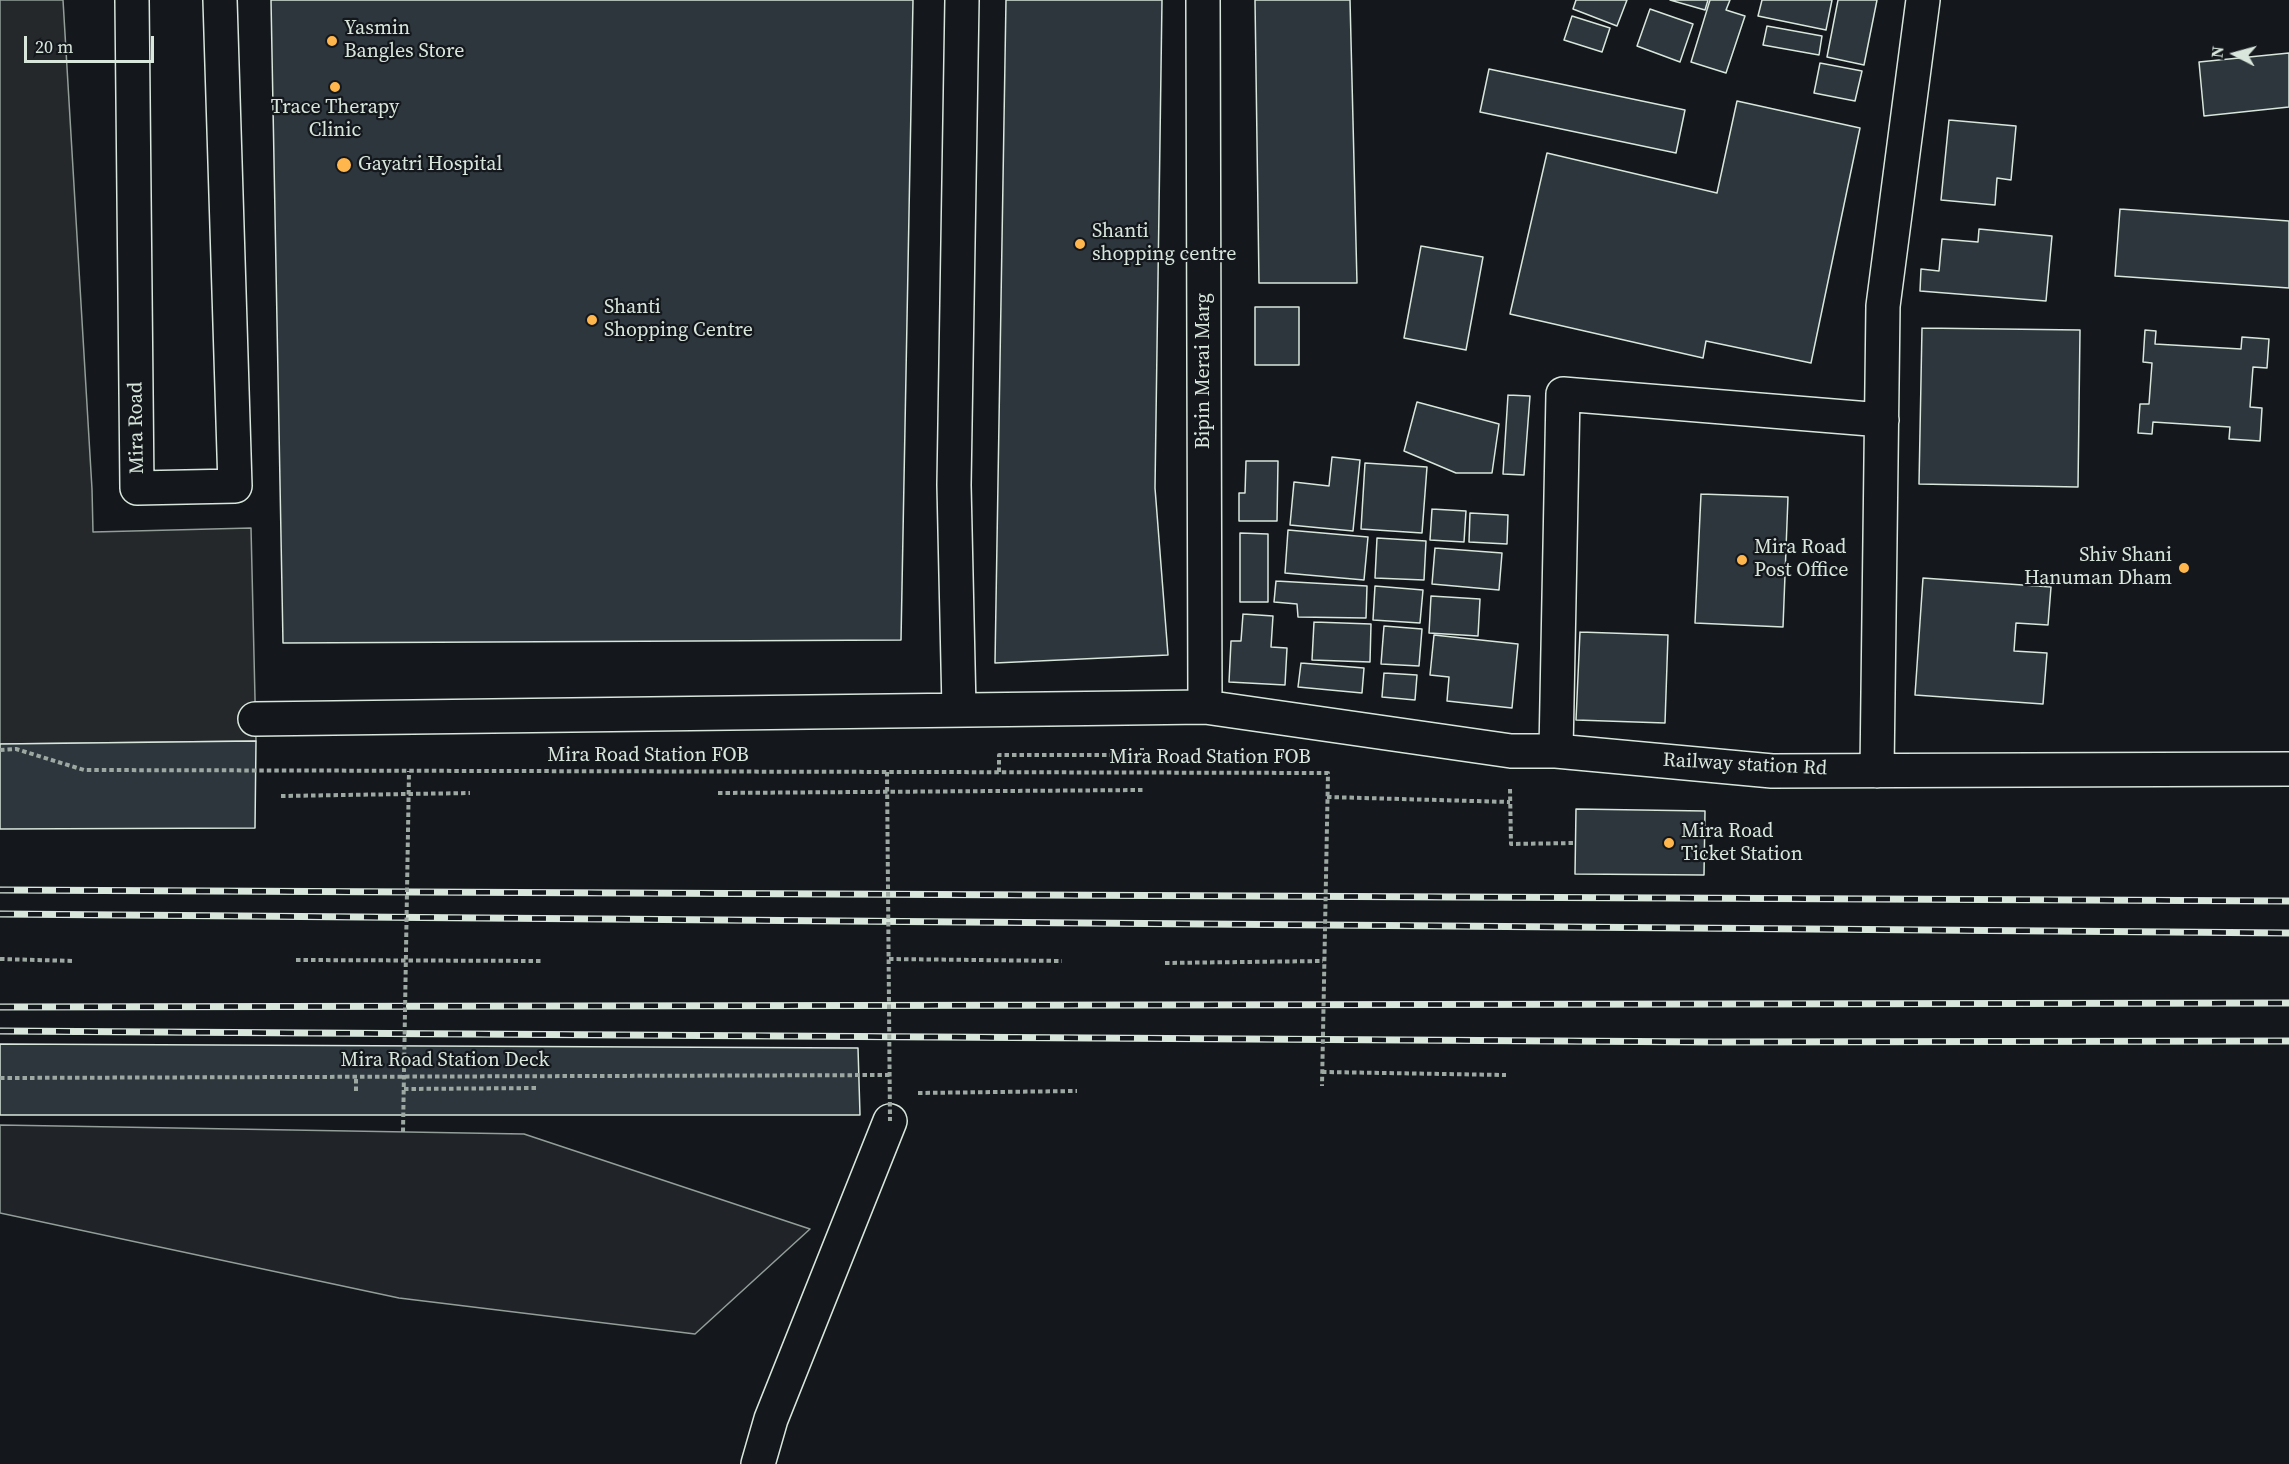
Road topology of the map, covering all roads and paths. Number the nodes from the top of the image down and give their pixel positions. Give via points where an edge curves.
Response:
1 (132, 0) edge
2 (220, 0) edge
3 (962, 0) edge
4 (1203, 0) edge
5 (1923, 0) edge
6 (1882, 420) junction
7 (1204, 707) junction
8 (959, 709) junction
9 (255, 719) dead end
10 (0, 750) edge
11 (1511, 751) junction
12 (1556, 751) junction
13 (1142, 755) dead end
14 (2289, 769) edge
15 (410, 771) junction
16 (1877, 771) junction
17 (887, 772) junction
18 (999, 772) junction
19 (1145, 790) dead end
20 (888, 792) junction
21 (470, 793) dead end
22 (718, 793) dead end
23 (409, 794) junction
24 (280, 796) dead end
25 (1327, 797) junction
26 (1510, 802) junction
27 (1576, 843) dead end
28 (0, 959) edge
29 (889, 959) junction
30 (296, 960) dead end
31 (406, 960) junction
32 (74, 961) dead end
33 (543, 961) dead end
34 (1062, 961) dead end
35 (1323, 961) junction
36 (1165, 963) dead end
37 (1322, 1072) junction
38 (890, 1075) junction
39 (1506, 1075) dead end
40 (356, 1076) junction
41 (404, 1076) junction
42 (0, 1078) edge
43 (1322, 1086) dead end
44 (540, 1088) dead end
45 (404, 1089) junction
46 (356, 1090) dead end
47 (1077, 1091) dead end
48 (914, 1093) dead end
49 (890, 1121) joint
50 (403, 1132) dead end
51 (758, 1464) edge

1 - 2 street, Mira Road via 137,488 147,488 235,486
3 - 8 street via 954,486
4 - 7 street, Bipin Merai Marg
5 - 6 street via 1883,306
6 - 12 street via 1563,394
6 - 16 street
7 - 8 street, Railway station Rd
7 - 11 street, Railway station Rd
8 - 9 street, Railway station Rd
10 - 15 path, Mira Road Station FOB, bridge via 16,750 84,770
11 - 12 street, Railway station Rd
11 - 26 path
12 - 16 street, Railway station Rd via 1772,771
13 - 18 path via 999,755
14 - 16 street, Railway station Rd
15 - 17 path, Mira Road Station FOB, bridge
15 - 23 path, bridge
17 - 18 path, Mira Road Station FOB, bridge
17 - 20 path, bridge
18 - 25 path, Mira Road Station FOB, bridge via 1328,773
19 - 20 path
20 - 22 path
20 - 29 path, bridge
21 - 23 path
23 - 24 path
23 - 31 path, bridge
25 - 26 path
25 - 35 path, Mira Road Station FOB, bridge
26 - 27 path via 1511,844
28 - 32 path
29 - 34 path
29 - 38 path, bridge
30 - 31 path
31 - 33 path
31 - 41 path, bridge
35 - 36 path
35 - 37 path, Mira Road Station FOB, bridge
37 - 39 path
37 - 43 path, Mira Road Station FOB, bridge
38 - 41 path, Mira Road Station Deck
38 - 49 path, bridge
40 - 41 path, Mira Road Station Deck
40 - 42 path, Mira Road Station Deck
40 - 46 path
41 - 45 path, bridge
44 - 45 path
45 - 50 path, bridge
47 - 48 path
49 - 51 street via 771,1419

